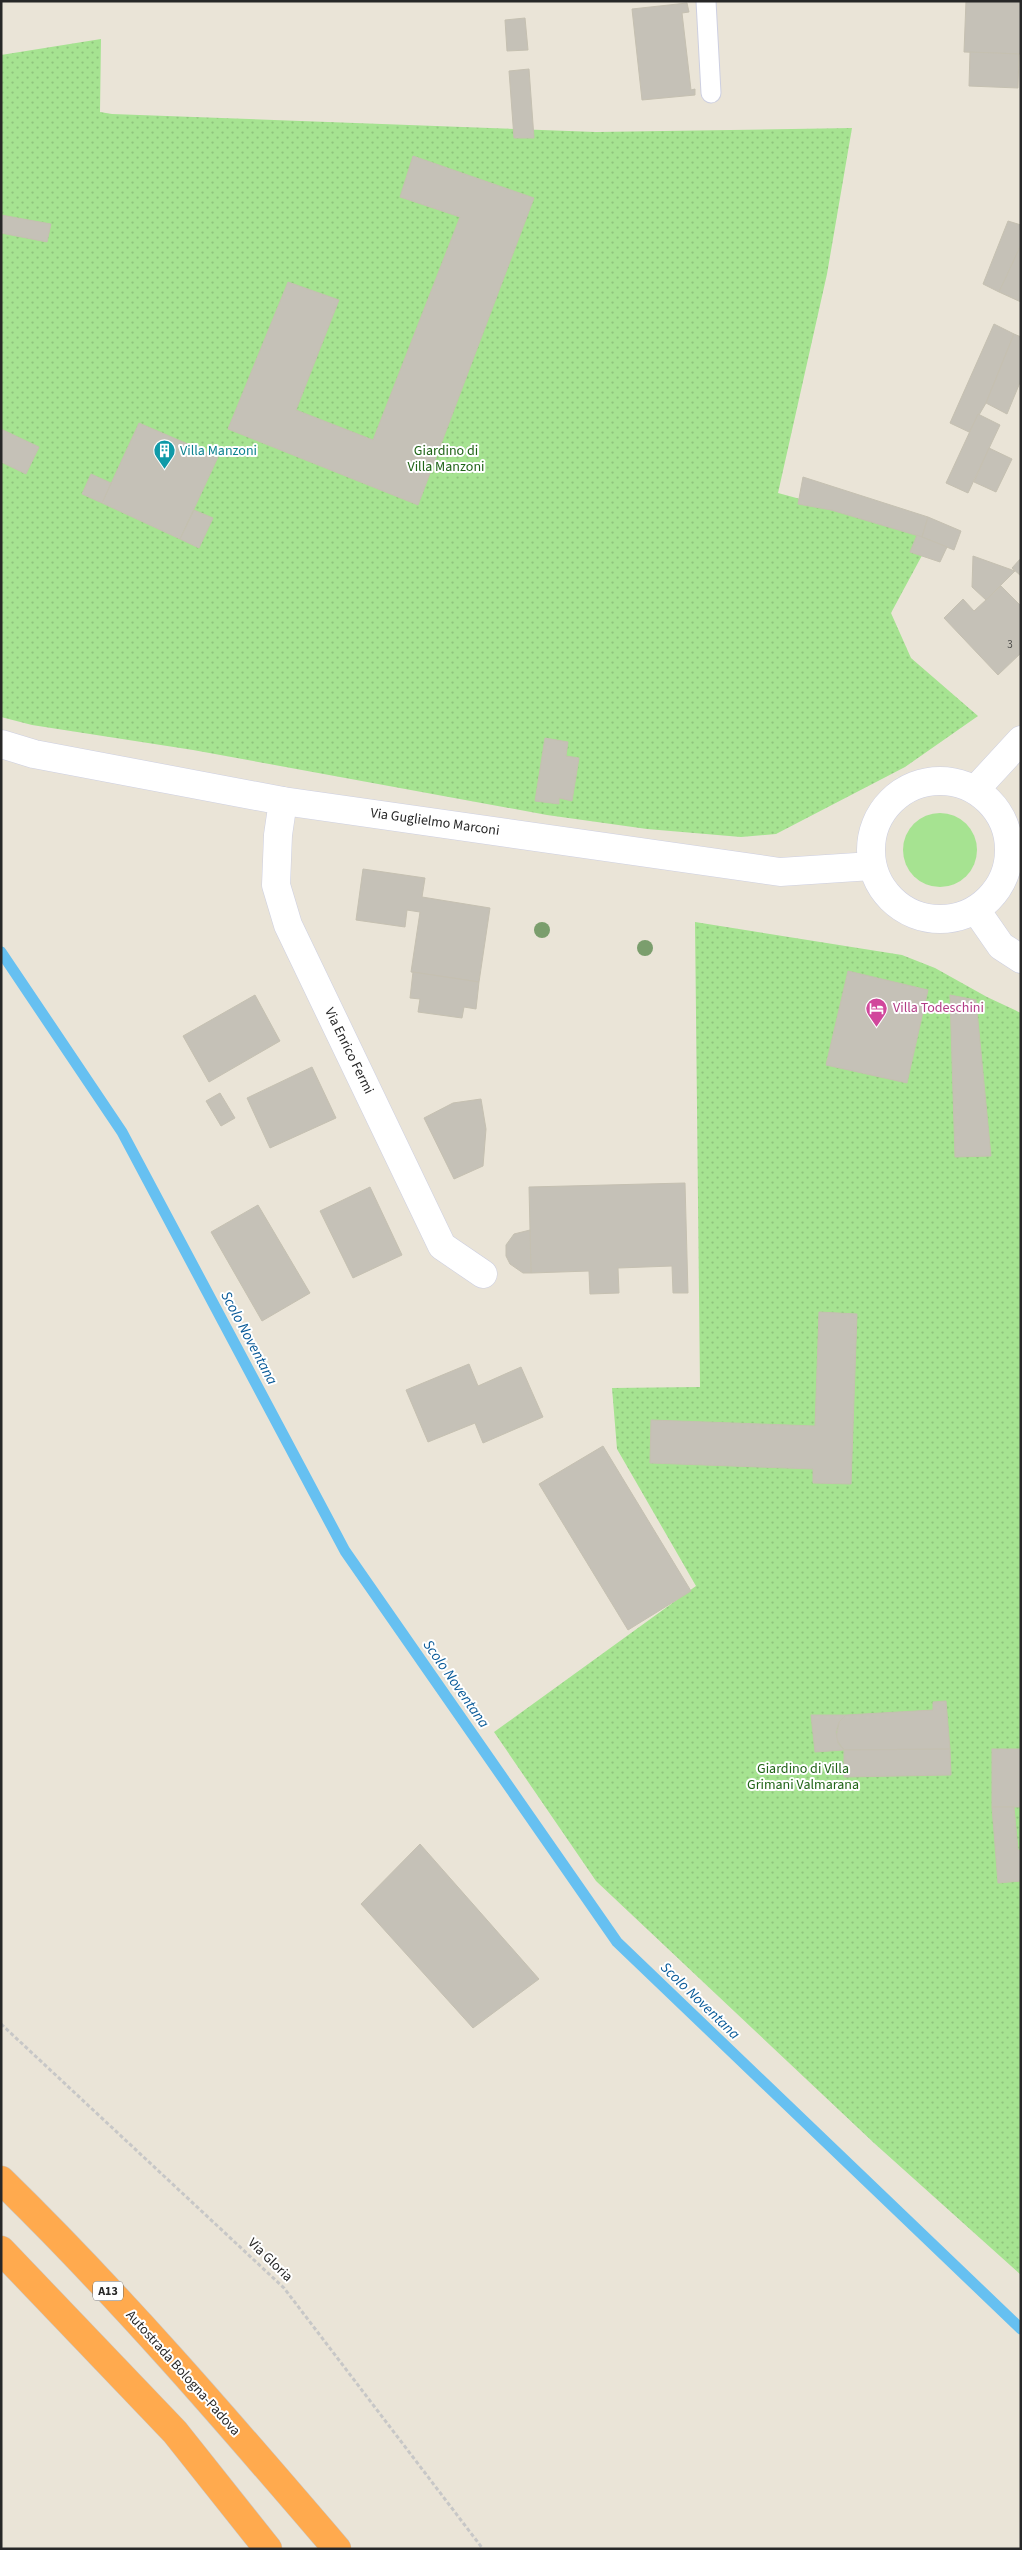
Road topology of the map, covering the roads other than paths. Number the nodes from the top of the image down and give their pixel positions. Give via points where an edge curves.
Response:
1 (706, 1) edge
2 (711, 93) dead end
3 (1021, 740) edge
4 (1, 744) edge
5 (975, 790) junction
6 (283, 801) junction
7 (872, 866) junction
8 (976, 910) junction
9 (1021, 959) edge
10 (483, 1274) dead end
11 (1, 2180) edge
12 (1, 2250) edge
13 (268, 2549) edge
14 (338, 2549) edge

1 - 2 lane
3 - 5 street
4 - 6 street, Via Guglielmo Marconi via 34,754
5 - 7 street via 953,782 931,782 909,789 890,802 877,821 871,843
5 - 8 street via 991,803 1009,839 1003,879 992,896
6 - 7 street, Via Guglielmo Marconi via 780,872
6 - 10 street, Via Enrico Fermi via 276,885 288,925 442,1246
7 - 8 street via 883,890 902,908 925,918 951,919
8 - 9 street via 1001,946
11 - 14 highway, Autostrada Bologna-Padova / A13 via 48,2226 212,2404
12 - 13 highway via 175,2432

